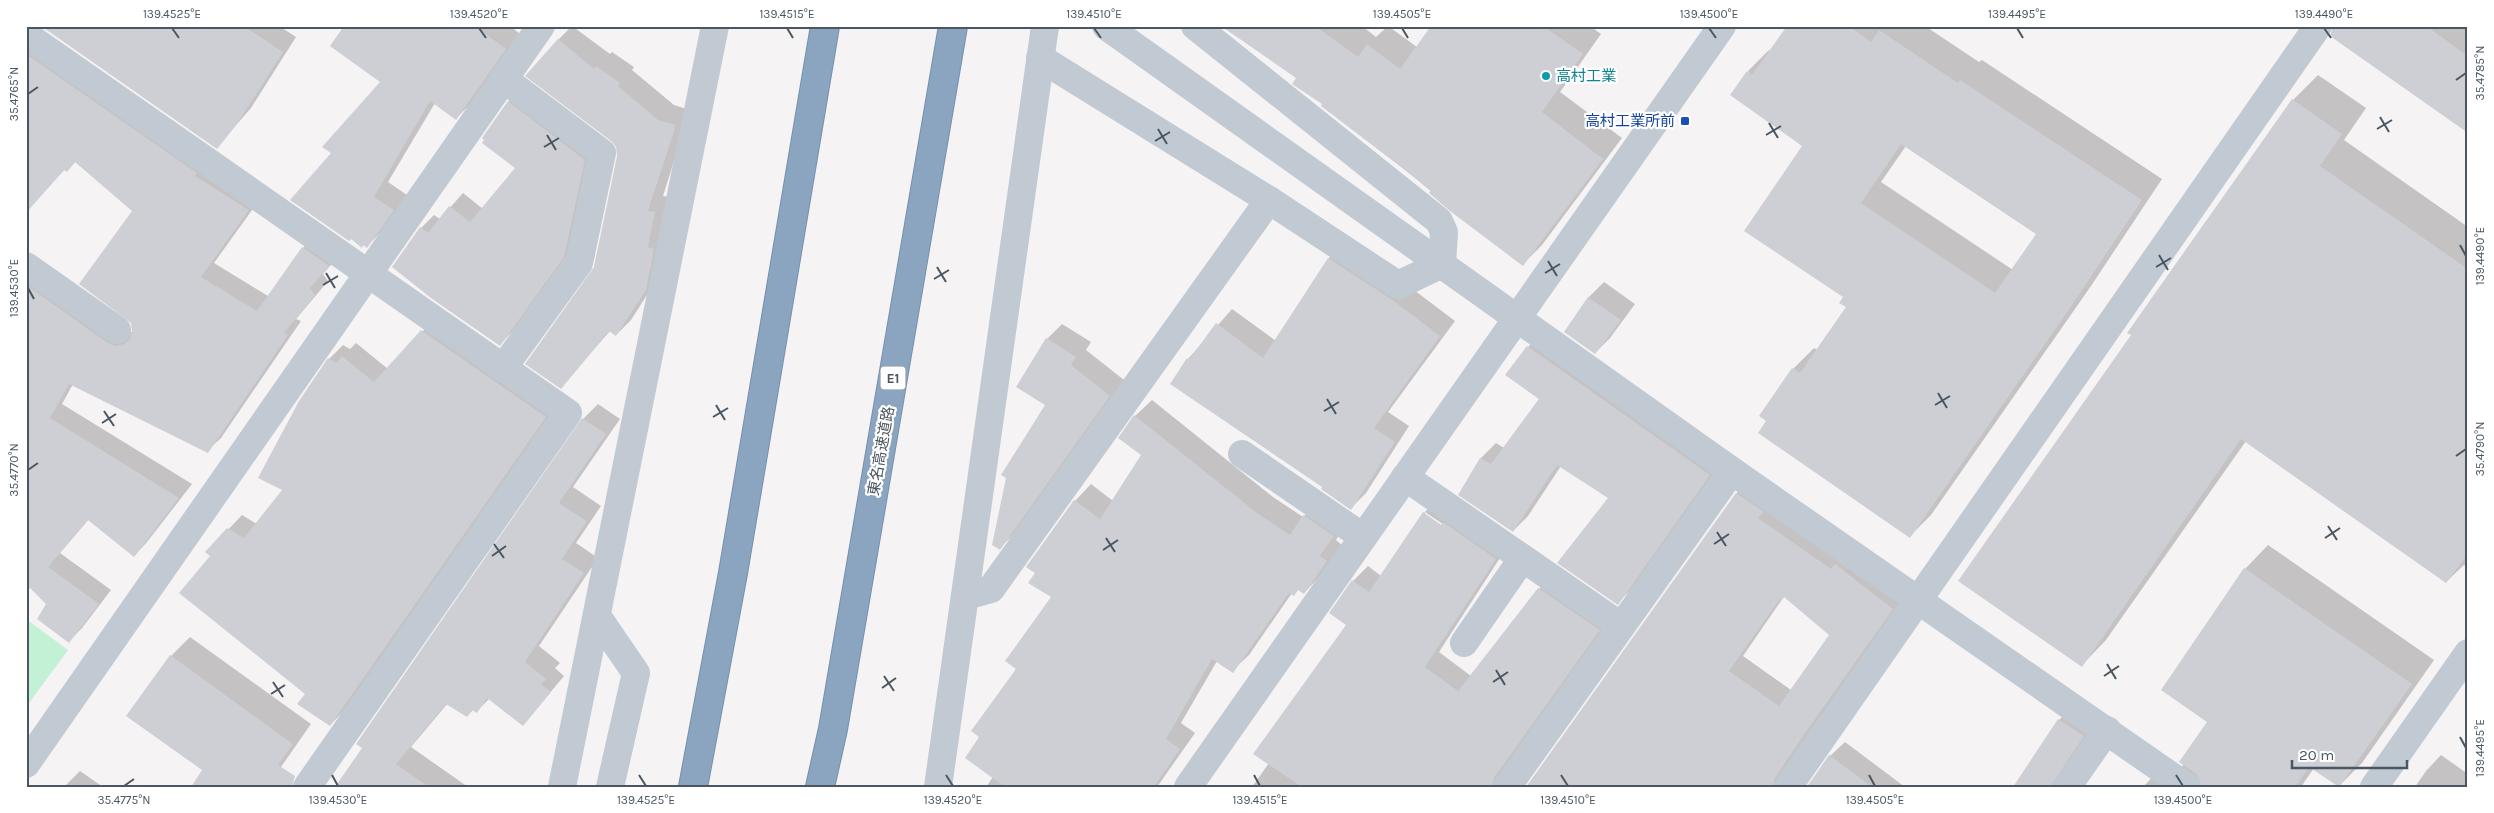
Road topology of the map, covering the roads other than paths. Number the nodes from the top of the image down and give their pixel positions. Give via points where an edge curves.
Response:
1 (541, 26) edge
2 (715, 26) edge
3 (825, 26) edge
4 (952, 26) edge
5 (1045, 26) edge
6 (1106, 26) edge
7 (1195, 26) edge
8 (1722, 26) edge
9 (2318, 26) edge
10 (26, 36) edge
11 (1040, 58) junction
12 (504, 79) junction
13 (1270, 200) junction
14 (1442, 264) junction
15 (26, 266) edge
16 (368, 274) junction
17 (1518, 317) junction
18 (117, 330) dead end
19 (503, 368) junction
20 (1242, 454) dead end
21 (1732, 471) junction
22 (1405, 477) junction
23 (1364, 537) junction
24 (1522, 559) junction
25 (733, 573) junction
26 (966, 596) junction
27 (1918, 601) junction
28 (597, 616) junction
29 (1621, 626) junction
30 (1464, 643) dead end
31 (2468, 653) edge
32 (833, 729) junction
33 (2107, 730) junction
34 (26, 764) edge
35 (562, 785) edge
36 (307, 787) edge
37 (610, 787) edge
38 (682, 787) edge
39 (693, 787) edge
40 (820, 787) edge
41 (824, 787) edge
42 (938, 787) edge
43 (1188, 787) edge
44 (1507, 787) edge
45 (1788, 787) edge
46 (2067, 787) edge
47 (2187, 787) edge
48 (2374, 787) edge

1 - 12 street
2 - 28 street
3 - 25 highway
4 - 32 highway, 東名高速道路 / E1
5 - 11 street
6 - 14 street
7 - 14 street via 1439,220 1444,232
8 - 17 street
9 - 27 street
10 - 16 street
11 - 13 street
11 - 26 street
12 - 16 street
12 - 19 street via 602,153 579,263
13 - 14 street via 1398,285
13 - 26 street via 991,589
14 - 17 street
15 - 18 street
16 - 19 street
16 - 34 street
17 - 21 street
17 - 22 street
19 - 36 street via 568,413
20 - 23 street
21 - 27 street
21 - 29 street
22 - 23 street
22 - 24 street
23 - 43 street
24 - 29 street
24 - 30 street
25 - 38 street
25 - 39 highway
26 - 42 street
27 - 33 street
27 - 45 street
28 - 35 street
28 - 37 street via 636,673
29 - 44 street
31 - 48 street
32 - 40 highway, 東名高速道路 / E1
32 - 41 street
33 - 46 street
33 - 47 street

